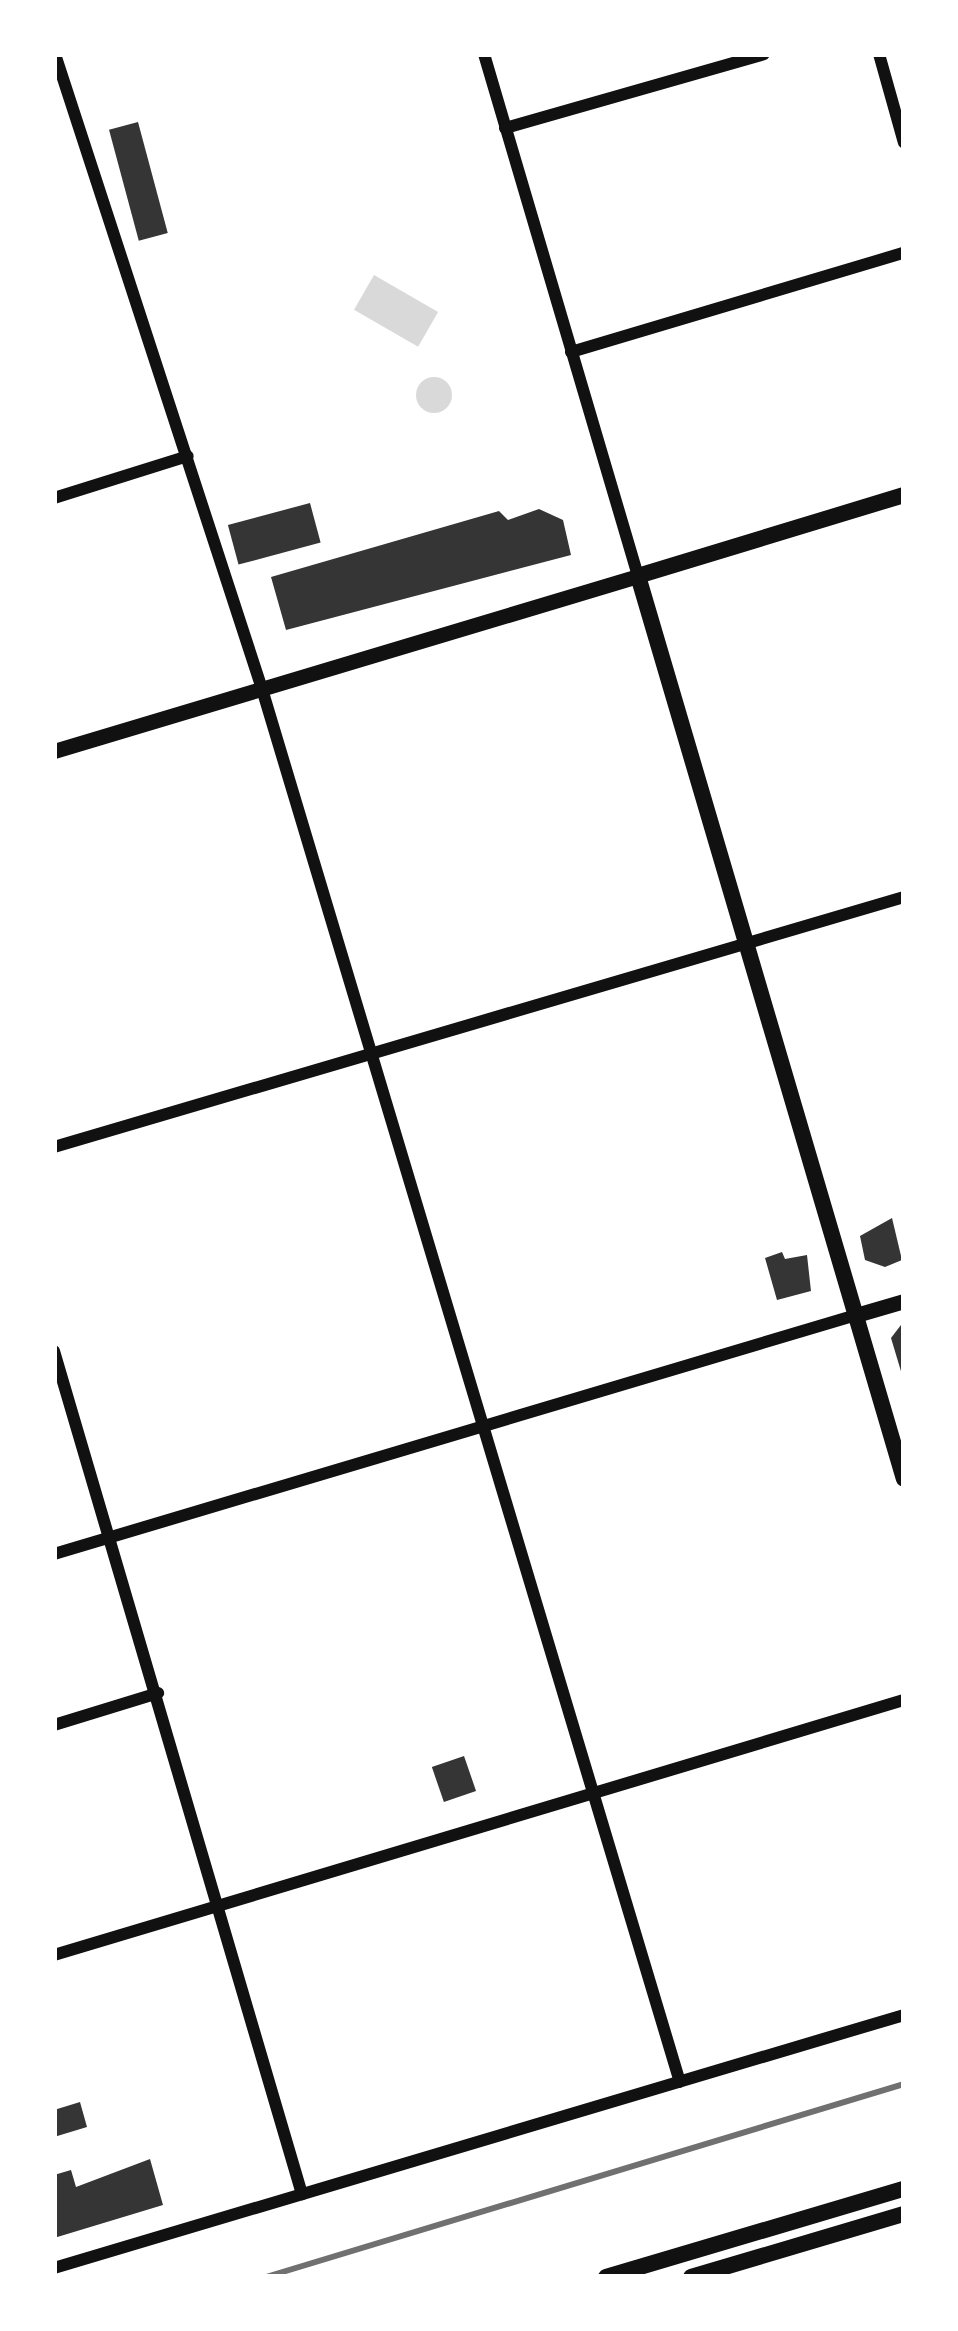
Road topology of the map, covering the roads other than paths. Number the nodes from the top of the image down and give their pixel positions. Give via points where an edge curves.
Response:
1 (55, 54) edge
2 (484, 54) edge
3 (764, 54) edge
4 (879, 54) edge
5 (506, 128) junction
6 (904, 143) edge
7 (904, 253) edge
8 (572, 352) junction
9 (188, 456) junction
10 (904, 495) edge
11 (54, 498) edge
12 (638, 576) junction
13 (262, 689) junction
14 (54, 751) edge
15 (904, 897) edge
16 (746, 944) junction
17 (374, 1055) junction
18 (54, 1147) edge
19 (904, 1300) edge
20 (856, 1315) junction
21 (54, 1352) edge
22 (484, 1426) junction
23 (904, 1479) edge
24 (109, 1538) junction
25 (54, 1554) edge
26 (158, 1693) junction
27 (904, 1700) edge
28 (54, 1725) edge
29 (594, 1796) junction
30 (218, 1909) junction
31 (54, 1954) edge
32 (904, 2015) edge
33 (680, 2082) junction
34 (904, 2189) edge
35 (302, 2194) junction
36 (904, 2214) edge
37 (729, 2241) junction
38 (54, 2268) edge
39 (737, 2270) edge
40 (606, 2277) edge
41 (691, 2277) edge

1 - 9 street
2 - 5 street
3 - 5 street
4 - 6 street
5 - 8 street
7 - 8 street
8 - 12 street
9 - 11 street
9 - 13 street
10 - 12 main road
12 - 13 street
12 - 16 main road
13 - 14 street
13 - 17 street
15 - 16 street
16 - 17 street
16 - 20 main road
17 - 18 street
17 - 22 street
19 - 20 street
20 - 22 street
20 - 23 main road
21 - 24 street
22 - 24 street
22 - 29 street
24 - 25 street
24 - 26 street
26 - 28 street
26 - 30 street
27 - 29 street
29 - 30 street
29 - 33 street
30 - 31 street
30 - 35 street
32 - 33 street
33 - 35 street
34 - 37 main road
35 - 38 street
36 - 39 main road
37 - 39 street
37 - 40 main road
39 - 41 main road

